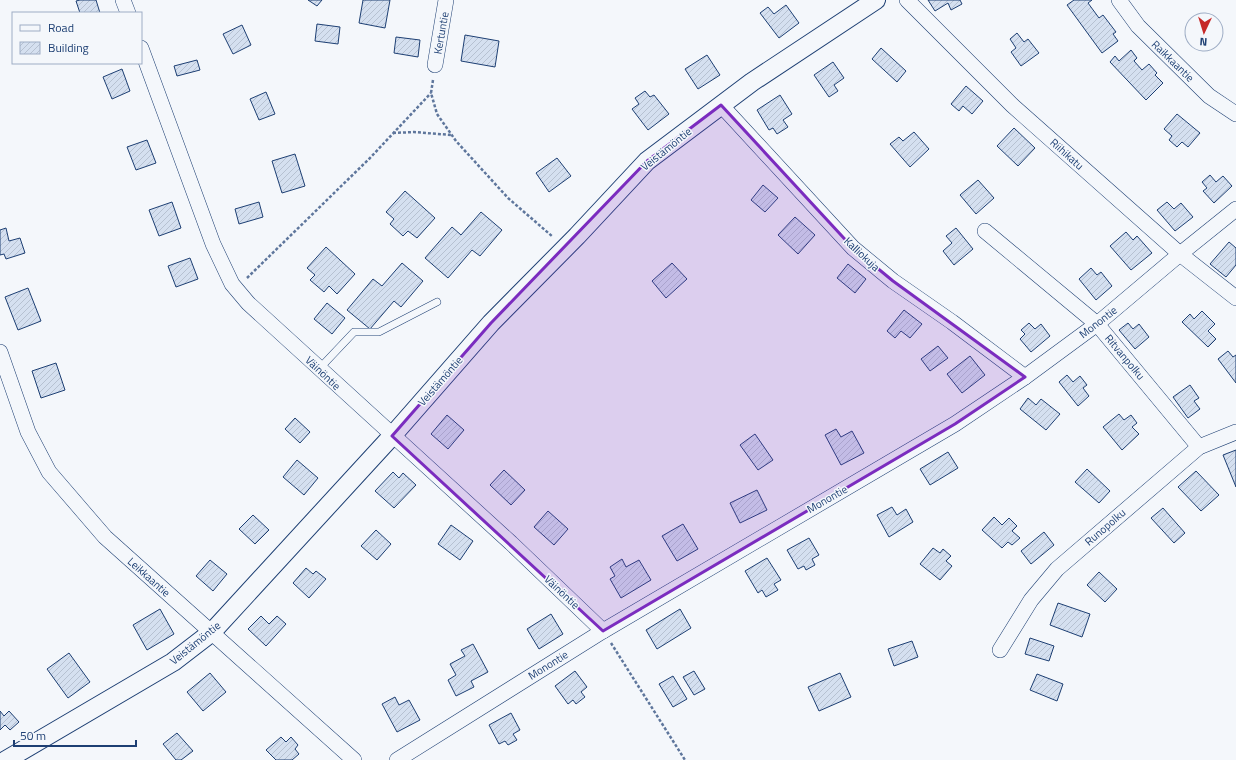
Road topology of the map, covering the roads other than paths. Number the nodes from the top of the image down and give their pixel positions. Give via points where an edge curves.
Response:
1 (123, 0) edge
2 (446, 0) edge
3 (876, 0) edge
4 (907, 0) edge
5 (1119, 0) edge
6 (128, 12) edge
7 (142, 51) edge
8 (435, 65) road end
9 (721, 105) junction
10 (1236, 114) edge
11 (1236, 209) edge
12 (985, 231) dead end
13 (1180, 254) junction
14 (1236, 298) edge
15 (437, 302) dead end
16 (1097, 324) junction
17 (0, 352) edge
18 (320, 369) junction
19 (1025, 377) junction
20 (1236, 432) edge
21 (392, 436) junction
22 (1199, 447) junction
23 (603, 630) junction
24 (212, 632) junction
25 (1000, 650) dead end
26 (6, 760) edge
27 (354, 760) edge
28 (397, 760) edge

1 - 6 street
2 - 8 street, Kertuntie
3 - 9 street, Veistämöntie
4 - 13 street, Riihikatu via 1013,106
5 - 10 street, Raikkaantie via 1138,26 1209,96
7 - 18 street, Väinöntie via 213,244 232,284 248,303
9 - 19 street, Kalliokuja via 854,248 893,281
9 - 21 street, Veistämöntie via 647,161 492,323
11 - 13 street, Monontie
12 - 16 street, Ritvanpolku
13 - 14 street, Riihikatu
13 - 16 street, Monontie
15 - 18 lane via 379,332 354,332
16 - 19 street, Monontie
16 - 22 street, Ritvanpolku
17 - 24 street, Leikkaantie via 28,432 49,472 105,537
18 - 21 street, Väinöntie
19 - 23 street, Monontie via 955,424
20 - 22 street, Runopolku
21 - 23 street, Väinöntie
21 - 24 street, Veistämöntie
22 - 25 street, Runopolku via 1057,569 1031,600
23 - 28 street, Monontie
24 - 26 street, Veistämöntie via 173,662
24 - 27 street, Leikkaantie

